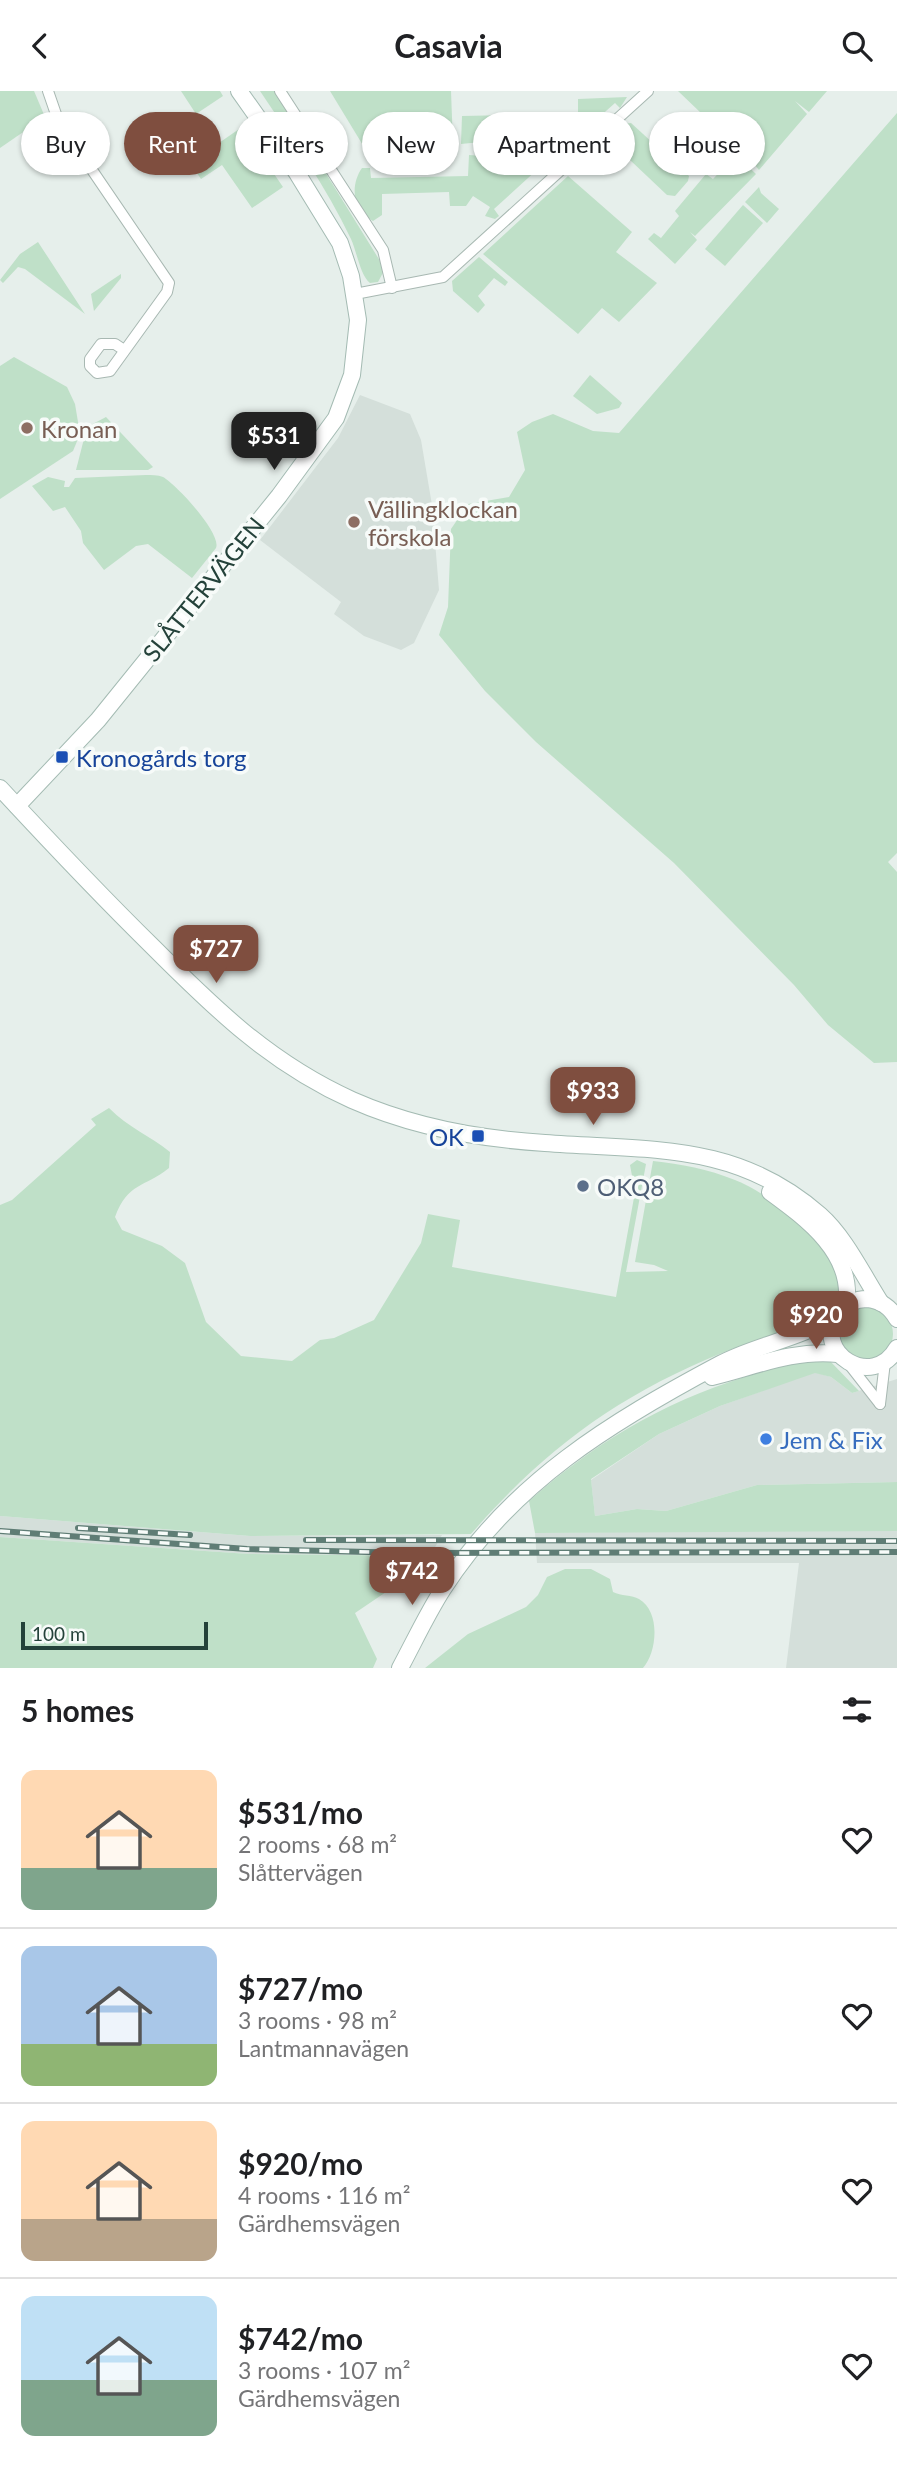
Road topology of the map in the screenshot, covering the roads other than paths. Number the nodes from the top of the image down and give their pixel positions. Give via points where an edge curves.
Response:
1 (48, 91) edge
2 (239, 91) edge
3 (280, 91) edge
4 (648, 91) edge
5 (393, 288) junction
6 (355, 294) junction
7 (124, 350) dead end
8 (0, 788) edge
9 (17, 806) junction
10 (731, 1165) junction
11 (881, 1303) junction
12 (842, 1310) junction
13 (897, 1319) edge
14 (892, 1357) edge
15 (843, 1358) junction
16 (693, 1382) junction
17 (400, 1668) edge

1 - 7 street via 58,120 169,283
2 - 6 street, SLÅTTERVÄGEN via 335,234
3 - 5 street via 383,250
4 - 5 street via 450,272 437,280
5 - 6 street
6 - 9 street, SLÅTTERVÄGEN via 358,320 352,375 321,442 98,720
8 - 9 street
9 - 10 street via 219,1014 313,1081 382,1112 455,1132 545,1143 676,1150
10 - 11 street via 763,1176 822,1216
10 - 12 street via 822,1235 848,1280
11 - 12 street via 863,1299
11 - 13 street
12 - 15 street via 832,1330
12 - 16 street via 808,1332 722,1363
14 - 15 street via 867,1368
14 - 15 street via 880,1403
15 - 16 street via 824,1352 777,1359
16 - 17 street via 583,1444 530,1486 488,1529 443,1589

